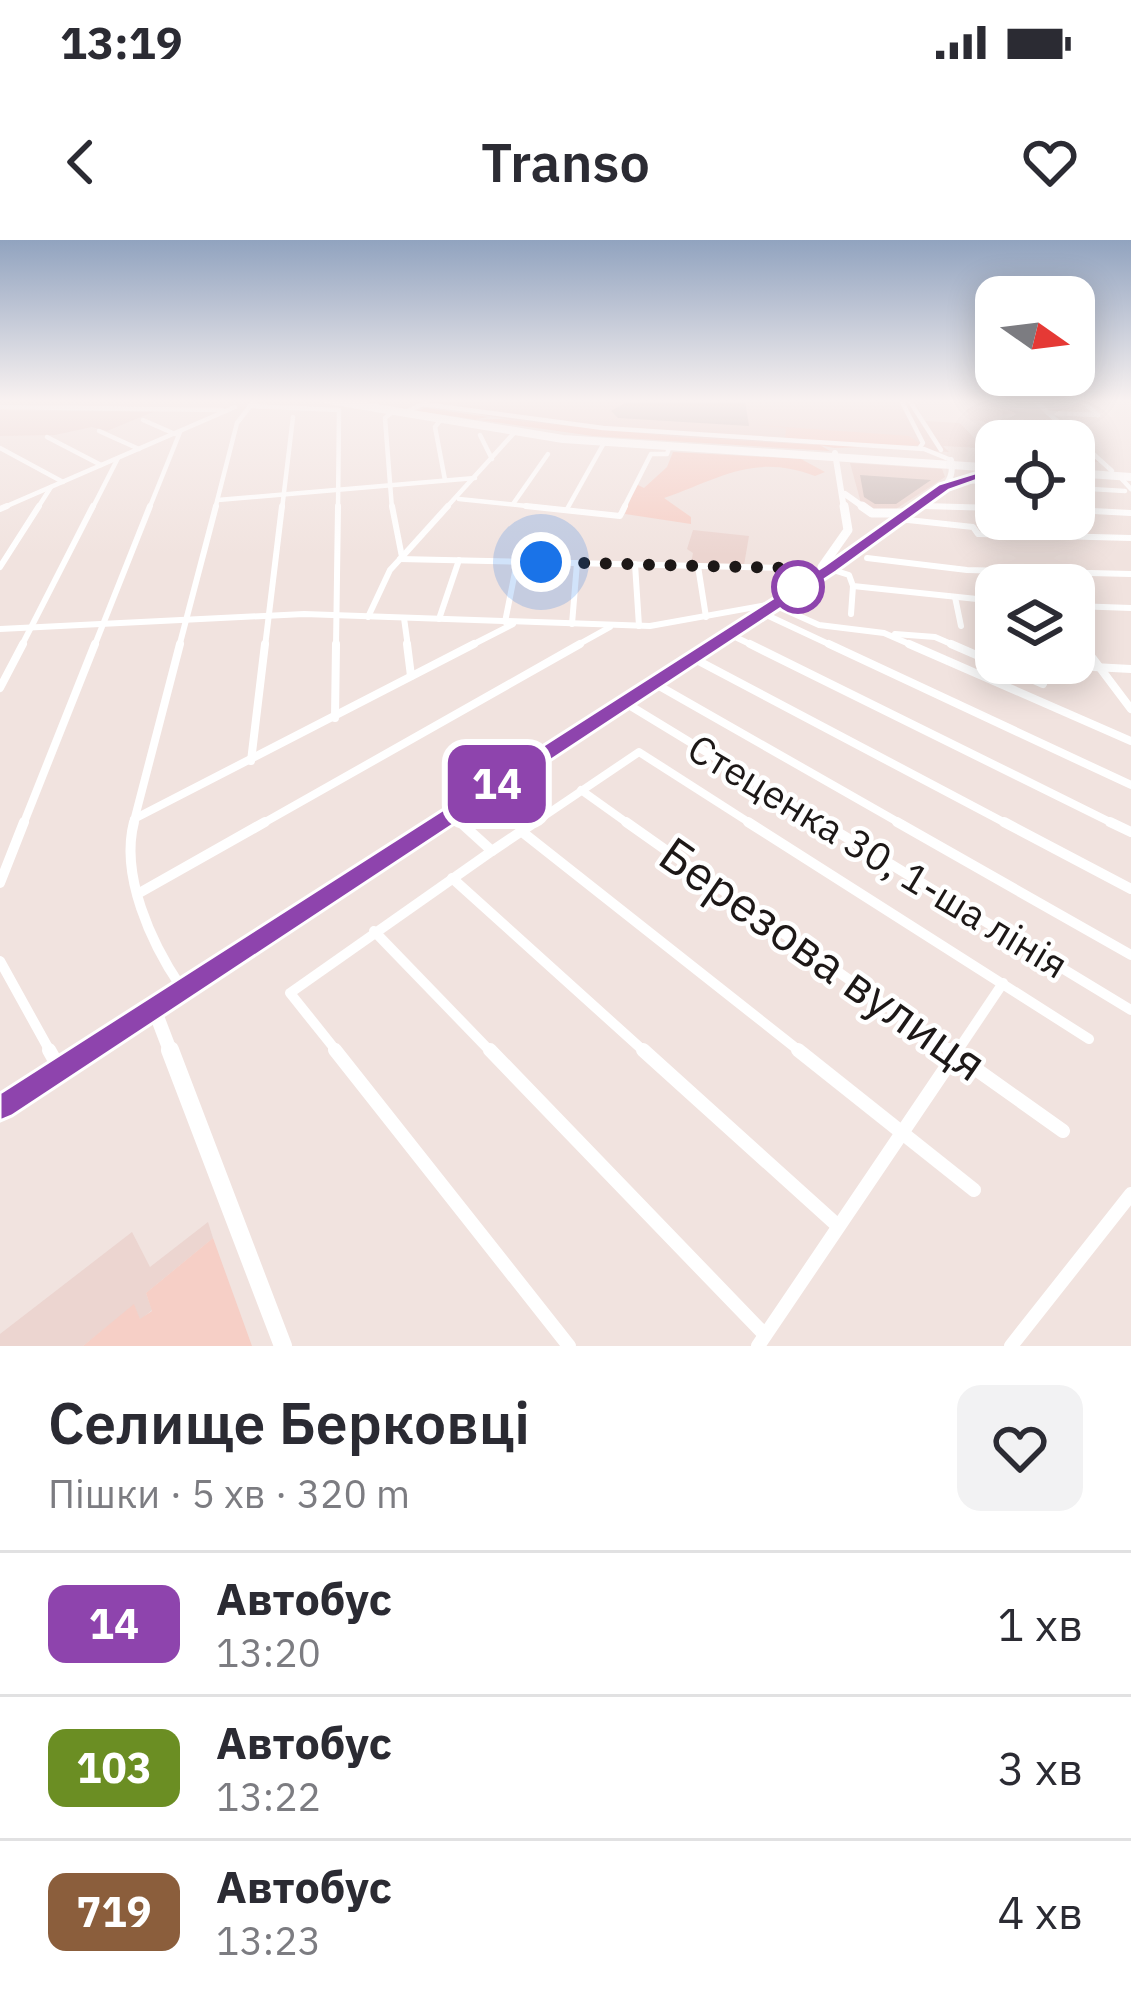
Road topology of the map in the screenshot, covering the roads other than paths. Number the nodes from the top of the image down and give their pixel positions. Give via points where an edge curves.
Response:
1 (7, 452) edge
2 (75, 452) edge
3 (133, 452) edge
4 (170, 452) edge
5 (230, 452) edge
6 (289, 452) edge
7 (338, 452) edge
8 (388, 452) edge
9 (440, 452) edge
10 (488, 452) edge
11 (498, 452) edge
12 (599, 452) edge
13 (668, 452) edge
14 (739, 452) edge
15 (812, 452) edge
16 (832, 452) edge
17 (838, 452) edge
18 (925, 452) edge
19 (943, 452) edge
20 (1090, 452) edge
21 (835, 453) junction
22 (548, 454) dead end
23 (785, 454) junction
24 (118, 458) junction
25 (492, 459) junction
26 (950, 460) junction
27 (975, 464) edge
28 (101, 465) junction
29 (1095, 473) edge
30 (1115, 474) junction
31 (1131, 474) edge
32 (975, 475) edge
33 (1095, 475) edge
34 (476, 478) junction
35 (446, 480) junction
36 (960, 480) junction
37 (63, 482) junction
38 (975, 482) edge
39 (391, 484) junction
40 (51, 487) junction
41 (944, 487) junction
42 (338, 489) junction
43 (844, 489) junction
44 (1095, 489) edge
45 (1128, 490) edge
46 (0, 493) edge
47 (284, 494) junction
48 (459, 499) junction
49 (218, 500) junction
50 (17, 502) junction
51 (513, 505) junction
52 (975, 508) edge
53 (0, 509) edge
54 (914, 509) junction
55 (567, 511) junction
56 (1095, 511) edge
57 (1131, 513) edge
58 (899, 519) junction
59 (1131, 538) edge
60 (401, 558) junction
61 (867, 559) dead end
62 (459, 560) junction
63 (517, 562) junction
64 (577, 563) junction
65 (635, 564) junction
66 (698, 566) junction
67 (0, 567) edge
68 (830, 568) junction
69 (1131, 574) edge
70 (812, 577) junction
71 (853, 586) junction
72 (955, 597) junction
73 (975, 599) edge
74 (772, 604) junction
75 (1095, 607) edge
76 (1131, 608) edge
77 (760, 612) junction
78 (851, 614) dead end
79 (268, 615) junction
80 (336, 615) junction
81 (368, 616) junction
82 (706, 617) junction
83 (404, 618) junction
84 (439, 619) junction
85 (186, 620) junction
86 (505, 622) junction
87 (517, 622) junction
88 (107, 624) junction
89 (572, 624) junction
90 (615, 625) junction
91 (638, 626) junction
92 (961, 626) dead end
93 (32, 628) junction
94 (0, 629) edge
95 (884, 633) junction
96 (729, 634) junction
97 (975, 654) edge
98 (692, 658) junction
99 (1095, 660) edge
100 (1095, 668) edge
101 (1101, 668) junction
102 (1131, 669) edge
103 (411, 676) junction
104 (654, 683) junction
105 (0, 688) edge
106 (624, 702) junction
107 (1131, 709) edge
108 (335, 718) junction
109 (1131, 742) edge
110 (250, 761) junction
111 (1131, 785) edge
112 (581, 790) junction
113 (451, 814) junction
114 (134, 819) junction
115 (520, 831) junction
116 (1131, 832) edge
117 (492, 850) junction
118 (452, 878) junction
119 (0, 883) edge
120 (1131, 890) edge
121 (141, 892) junction
122 (374, 931) junction
123 (1131, 955) edge
124 (0, 961) edge
125 (1004, 983) junction
126 (181, 987) junction
127 (153, 1006) junction
128 (1131, 1010) edge
129 (1089, 1039) dead end
130 (957, 1052) junction
131 (58, 1067) junction
132 (0, 1105) edge
133 (1063, 1131) dead end
134 (901, 1132) junction
135 (974, 1190) dead end
136 (1131, 1194) edge
137 (838, 1226) junction
138 (761, 1341) edge
139 (283, 1346) edge
140 (569, 1346) edge
141 (1012, 1346) edge

1 - 37 street
2 - 28 street
3 - 24 street
4 - 88 street
5 - 49 street
6 - 47 street
7 - 42 street
8 - 39 street
9 - 35 street
10 - 25 street
11 - 25 street
12 - 55 street
13 - 55 street via 651,454 620,516
14 - 23 highway
15 - 21 highway
16 - 21 street
17 - 21 street
18 - 26 street
19 - 26 street
20 - 30 street
21 - 23 highway
21 - 26 highway
21 - 43 main road
22 - 51 street
23 - 43 main road via 827,465
24 - 28 street
24 - 93 street
25 - 34 street
26 - 27 highway
26 - 41 main road via 952,480
28 - 37 street
29 - 30 highway
30 - 31 highway
30 - 33 highway
30 - 45 street
32 - 36 main road
34 - 35 street
34 - 48 street
35 - 39 street
36 - 38 street
36 - 41 main road
37 - 40 street
39 - 42 street
39 - 60 street
40 - 50 street
40 - 67 street
41 - 54 main road
42 - 47 street
42 - 80 street
43 - 54 main road via 872,513
43 - 70 main road via 848,530
44 - 45 street
46 - 50 street
47 - 49 street
47 - 79 street
48 - 51 street
48 - 60 street
49 - 85 street
50 - 53 street
51 - 55 street
52 - 54 street
54 - 58 main road
56 - 57 street
58 - 59 street via 978,534
58 - 68 main road
60 - 62 street
60 - 81 street
61 - 69 street
62 - 63 street
62 - 84 street
63 - 64 street
63 - 86 street
64 - 65 street
64 - 89 street
65 - 66 street
65 - 91 street
66 - 70 street via 785,568
66 - 82 street
68 - 70 main road
68 - 71 street via 849,575
70 - 74 main road
71 - 72 street
71 - 78 street
72 - 73 street
72 - 92 street
74 - 77 main road
74 - 82 street
74 - 95 street via 819,625
75 - 76 street
77 - 96 main road
77 - 111 street
79 - 80 street
79 - 85 street
79 - 110 street
80 - 81 street
80 - 108 street
81 - 83 street
82 - 91 street
83 - 84 street
83 - 103 street
84 - 86 street
85 - 88 street
85 - 114 street
86 - 87 street
87 - 89 street
87 - 103 street
88 - 93 street
88 - 119 street
89 - 90 street
90 - 91 street
90 - 121 street
93 - 94 street
93 - 105 street
95 - 97 street via 935,637
95 - 109 street
96 - 98 main road
96 - 116 street
98 - 104 main road
98 - 120 street
99 - 101 street
100 - 101 street
101 - 102 street
101 - 107 street
103 - 108 street
104 - 106 main road
104 - 123 street
106 - 113 main road
106 - 128 street, Стеценка 30, 1-ша лінія
108 - 110 street
110 - 114 street
112 - 115 street
112 - 125 street via 639,752
112 - 130 street, Березова вулиця
113 - 117 street
113 - 126 main road
114 - 121 street via 128,845
115 - 117 street
115 - 134 street
117 - 118 street
118 - 122 street
118 - 137 street
121 - 126 street
122 - 138 street
122 - 140 street via 290,993
124 - 131 street
125 - 129 street
125 - 130 street
126 - 127 main road
127 - 131 main road
127 - 139 main road
130 - 133 street, Березова вулиця
130 - 134 street
131 - 132 main road
134 - 135 street
134 - 137 street
136 - 141 street
137 - 138 street

